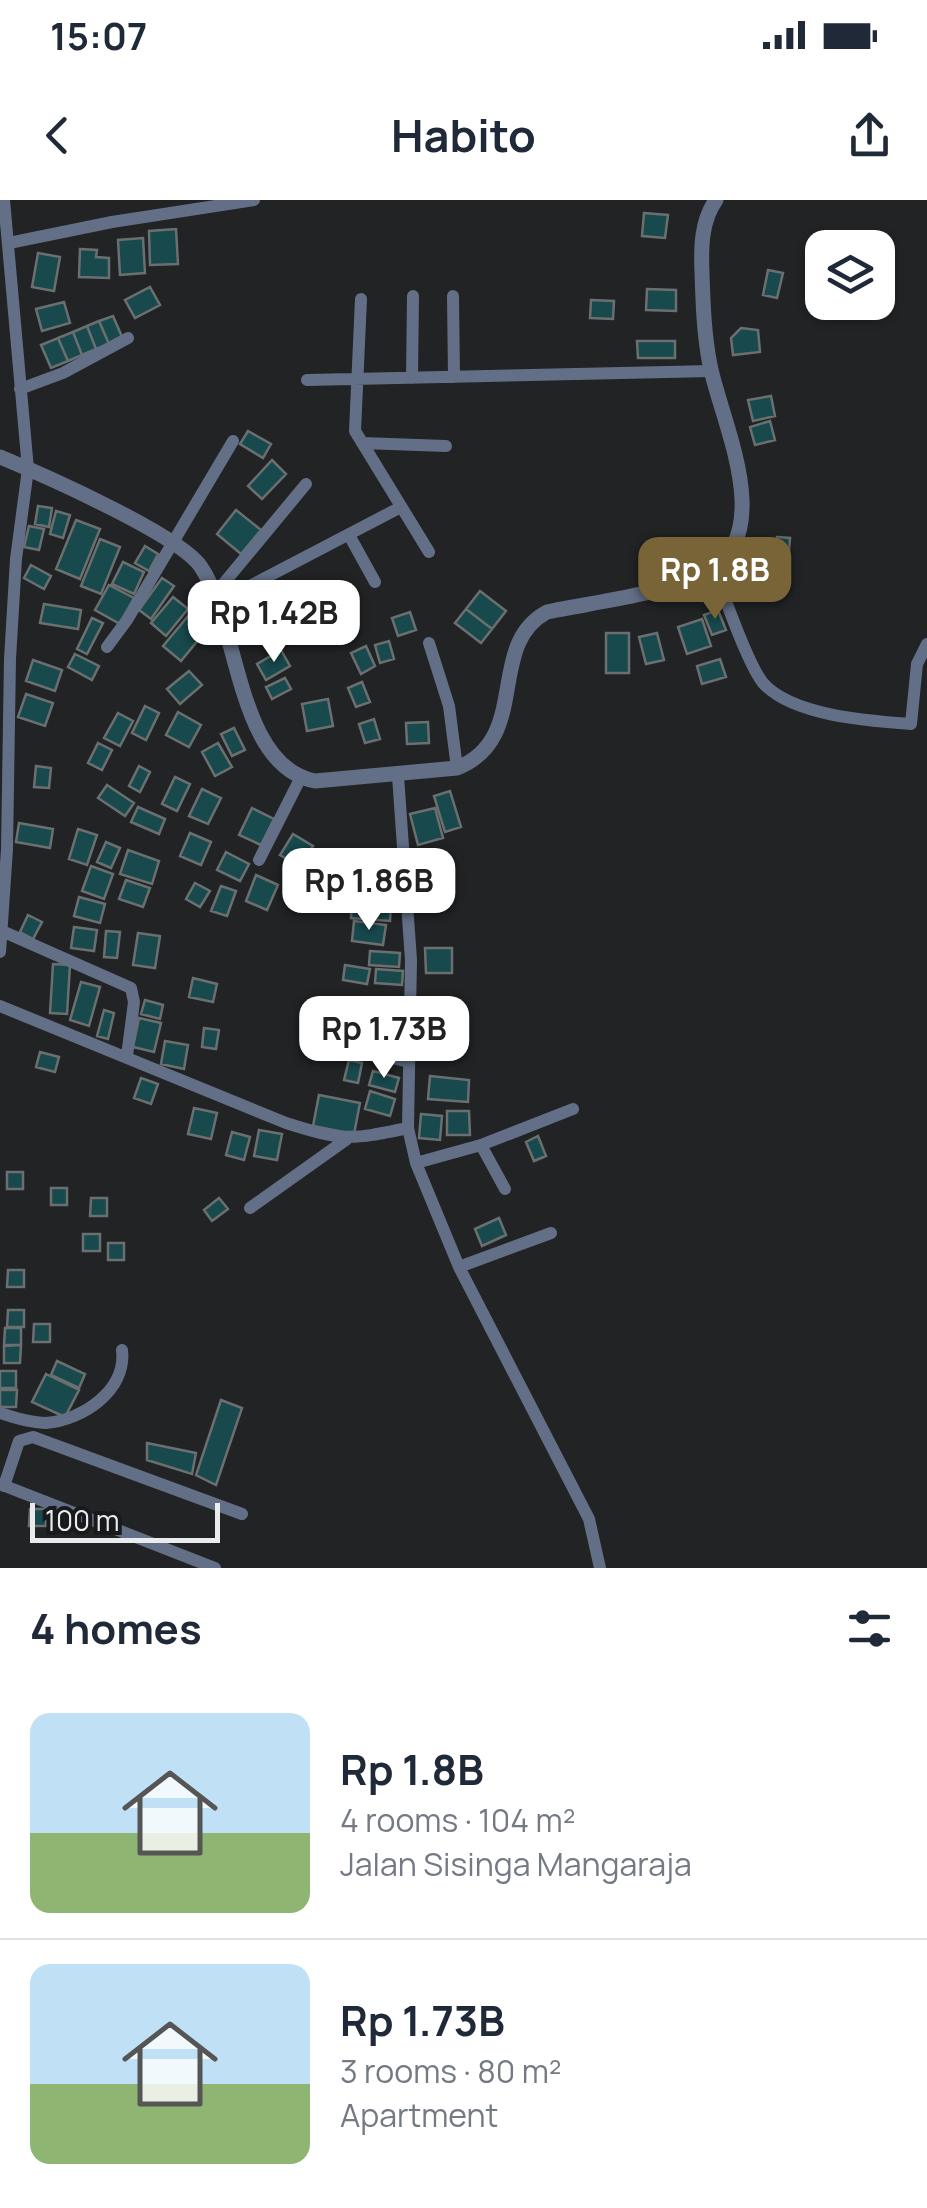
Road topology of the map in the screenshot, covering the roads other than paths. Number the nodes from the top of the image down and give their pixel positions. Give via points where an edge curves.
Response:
1 (4, 200) edge
2 (254, 200) edge
3 (716, 200) edge
4 (8, 242) junction
5 (413, 296) dead end
6 (453, 296) dead end
7 (362, 299) dead end
8 (128, 338) dead end
9 (712, 371) junction
10 (454, 377) junction
11 (412, 378) junction
12 (359, 379) junction
13 (307, 380) dead end
14 (20, 388) junction
15 (233, 442) dead end
16 (362, 443) junction
17 (446, 446) dead end
18 (0, 457) edge
19 (28, 469) junction
20 (306, 484) dead end
21 (402, 508) junction
22 (349, 535) junction
23 (173, 544) junction
24 (429, 552) dead end
25 (713, 568) junction
26 (375, 582) dead end
27 (215, 599) junction
28 (429, 644) dead end
29 (927, 644) edge
30 (107, 647) dead end
31 (457, 768) junction
32 (398, 776) junction
33 (300, 779) junction
34 (3, 848) edge
35 (259, 860) dead end
36 (2, 931) edge
37 (0, 952) edge
38 (0, 1006) edge
39 (341, 1046) dead end
40 (127, 1056) junction
41 (409, 1062) junction
42 (573, 1109) dead end
43 (408, 1128) junction
44 (347, 1139) junction
45 (481, 1145) junction
46 (416, 1162) junction
47 (505, 1190) dead end
48 (250, 1208) dead end
49 (551, 1233) dead end
50 (458, 1266) junction
51 (122, 1350) dead end
52 (0, 1413) edge
53 (2, 1485) edge
54 (242, 1514) dead end
55 (215, 1568) edge
56 (600, 1568) edge

1 - 4 street
2 - 4 street
3 - 9 street via 702,248
4 - 14 street
5 - 11 street
6 - 10 street
7 - 12 street
8 - 14 street
9 - 10 street
9 - 25 street via 742,484 743,516
10 - 11 street
11 - 12 street
12 - 13 street
12 - 16 street via 355,431
14 - 19 street
15 - 23 street
16 - 17 street
16 - 21 street
18 - 19 street
19 - 23 street
19 - 34 street via 16,559
20 - 27 street
21 - 22 street
21 - 24 street
22 - 26 street
22 - 27 street
23 - 27 street via 202,568
23 - 30 street
25 - 29 street via 761,681 806,707 911,724 916,664
25 - 31 street via 686,582 531,620 518,641 496,733 486,751
27 - 33 street via 247,706 268,748
28 - 31 street via 449,706
31 - 32 street
32 - 33 street
32 - 41 street
33 - 35 street
34 - 36 street
36 - 37 street
36 - 40 street via 132,988
38 - 40 street
39 - 41 street
40 - 44 street via 286,1123
41 - 43 street
42 - 45 street
43 - 44 street
43 - 46 street
44 - 48 street
45 - 46 street
45 - 47 street
46 - 50 street
49 - 50 street
50 - 56 street via 589,1519
51 - 52 street via 116,1384 84,1410 42,1423
53 - 54 street via 19,1442 33,1437
53 - 55 street

